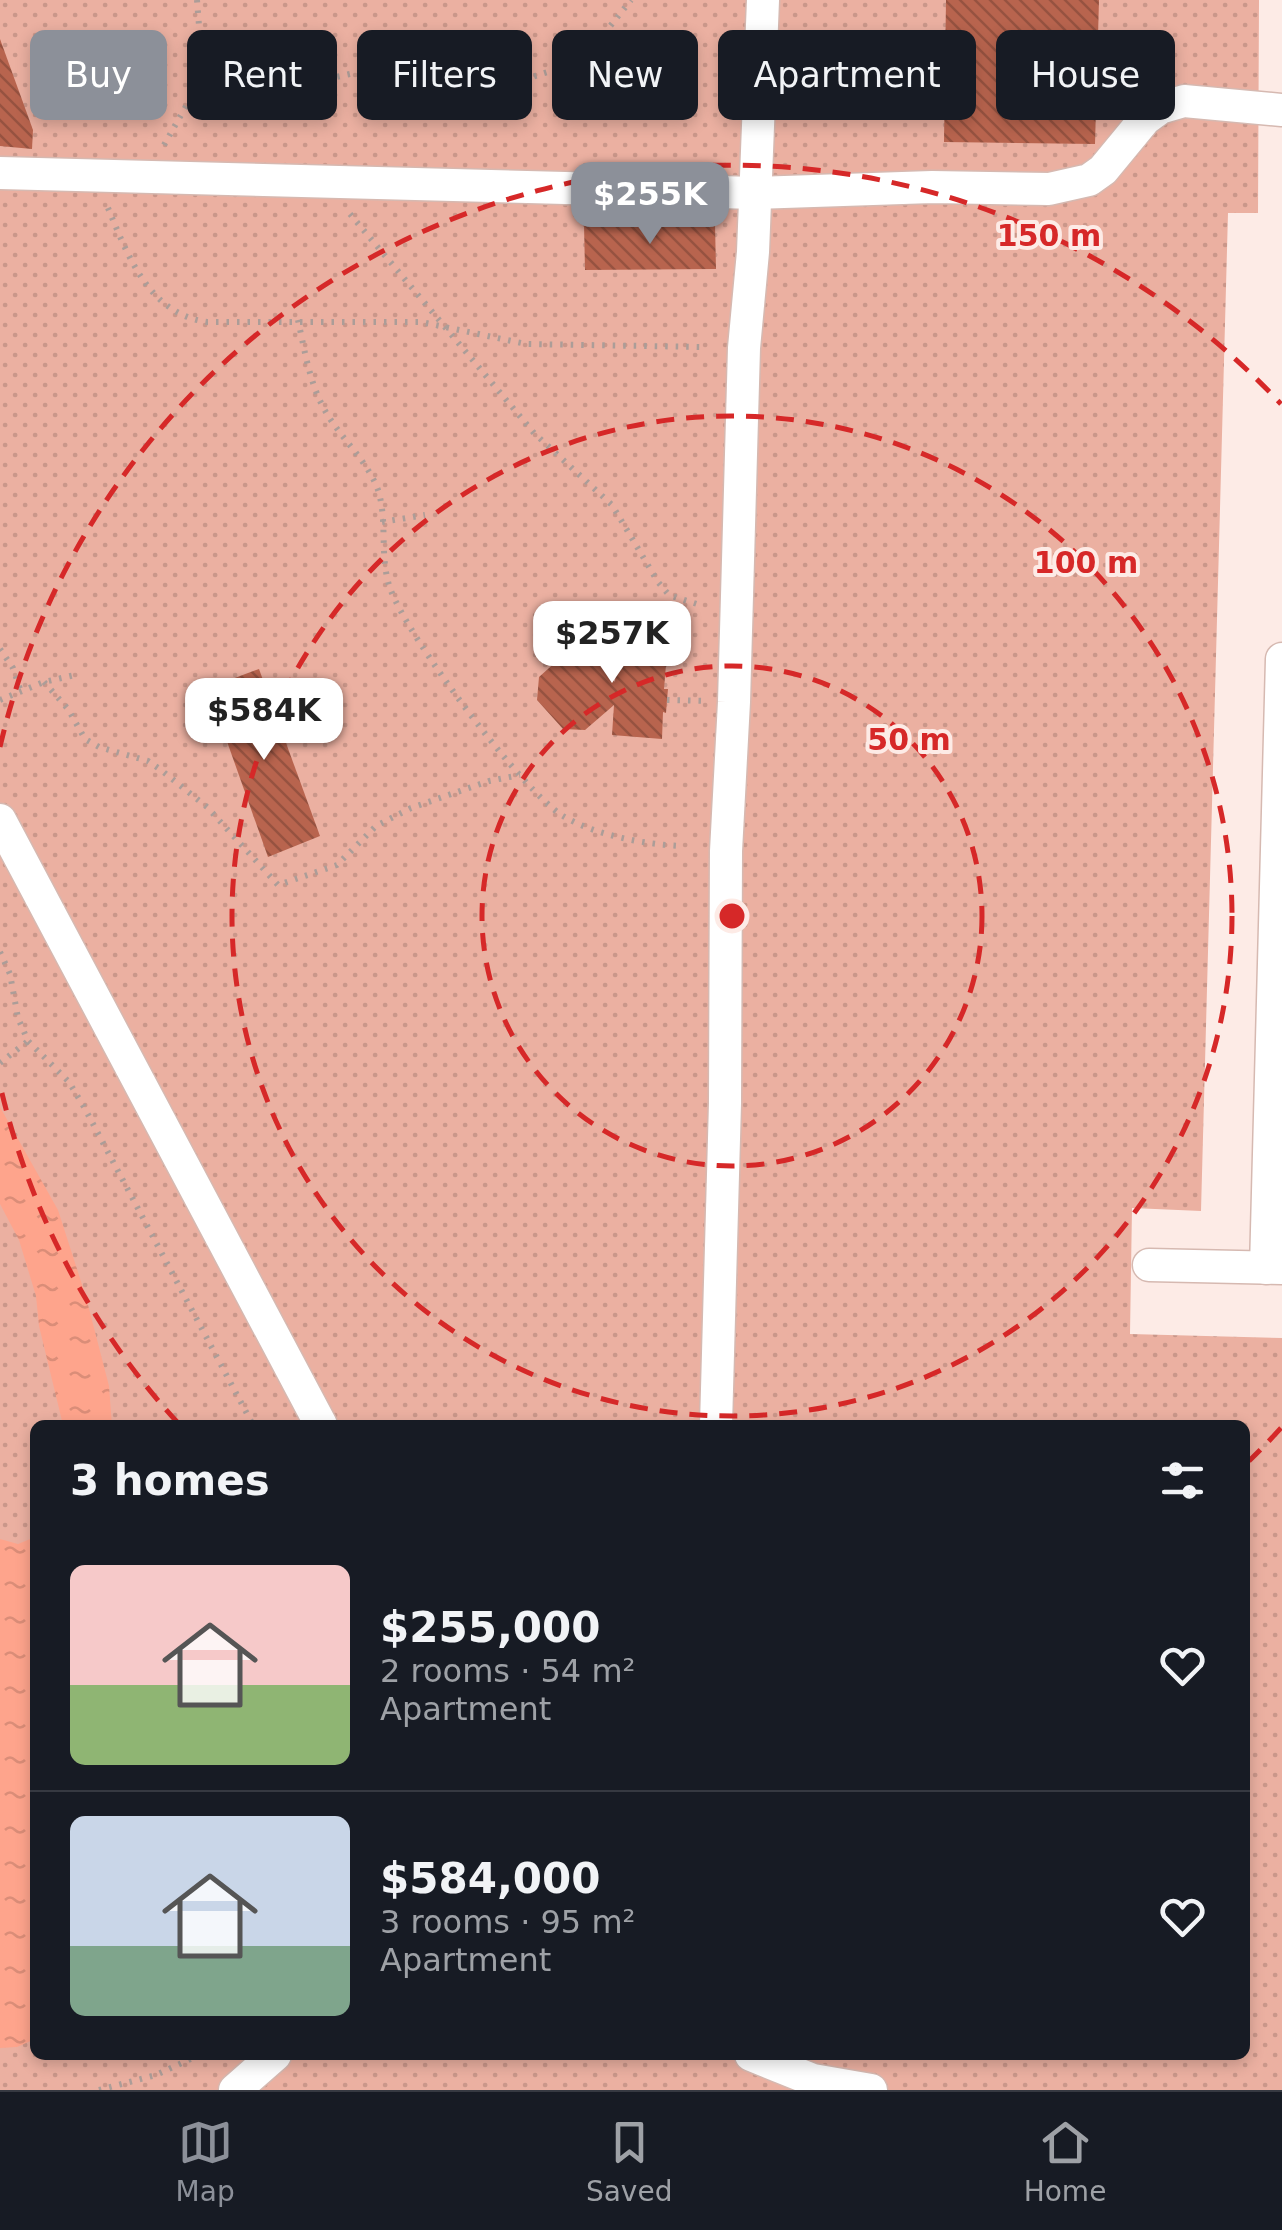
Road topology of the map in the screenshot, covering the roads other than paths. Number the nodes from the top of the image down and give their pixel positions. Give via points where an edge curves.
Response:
1 (763, 0) edge
2 (762, 30) edge
3 (1282, 110) edge
4 (758, 120) edge
5 (0, 172) edge
6 (756, 193) junction
7 (1282, 660) edge
8 (0, 820) edge
9 (1149, 1265) dead end
10 (1274, 1268) edge
11 (317, 1420) edge
12 (716, 1420) edge
13 (269, 2060) edge
14 (766, 2060) edge
15 (235, 2090) edge
16 (871, 2090) edge

1 - 2 street
3 - 6 street via 1196,102 1160,108 1104,170 1049,189
4 - 6 street
5 - 6 street
6 - 12 street via 726,851
7 - 10 street
8 - 11 street
9 - 10 street
13 - 15 street
14 - 16 street via 813,2080

